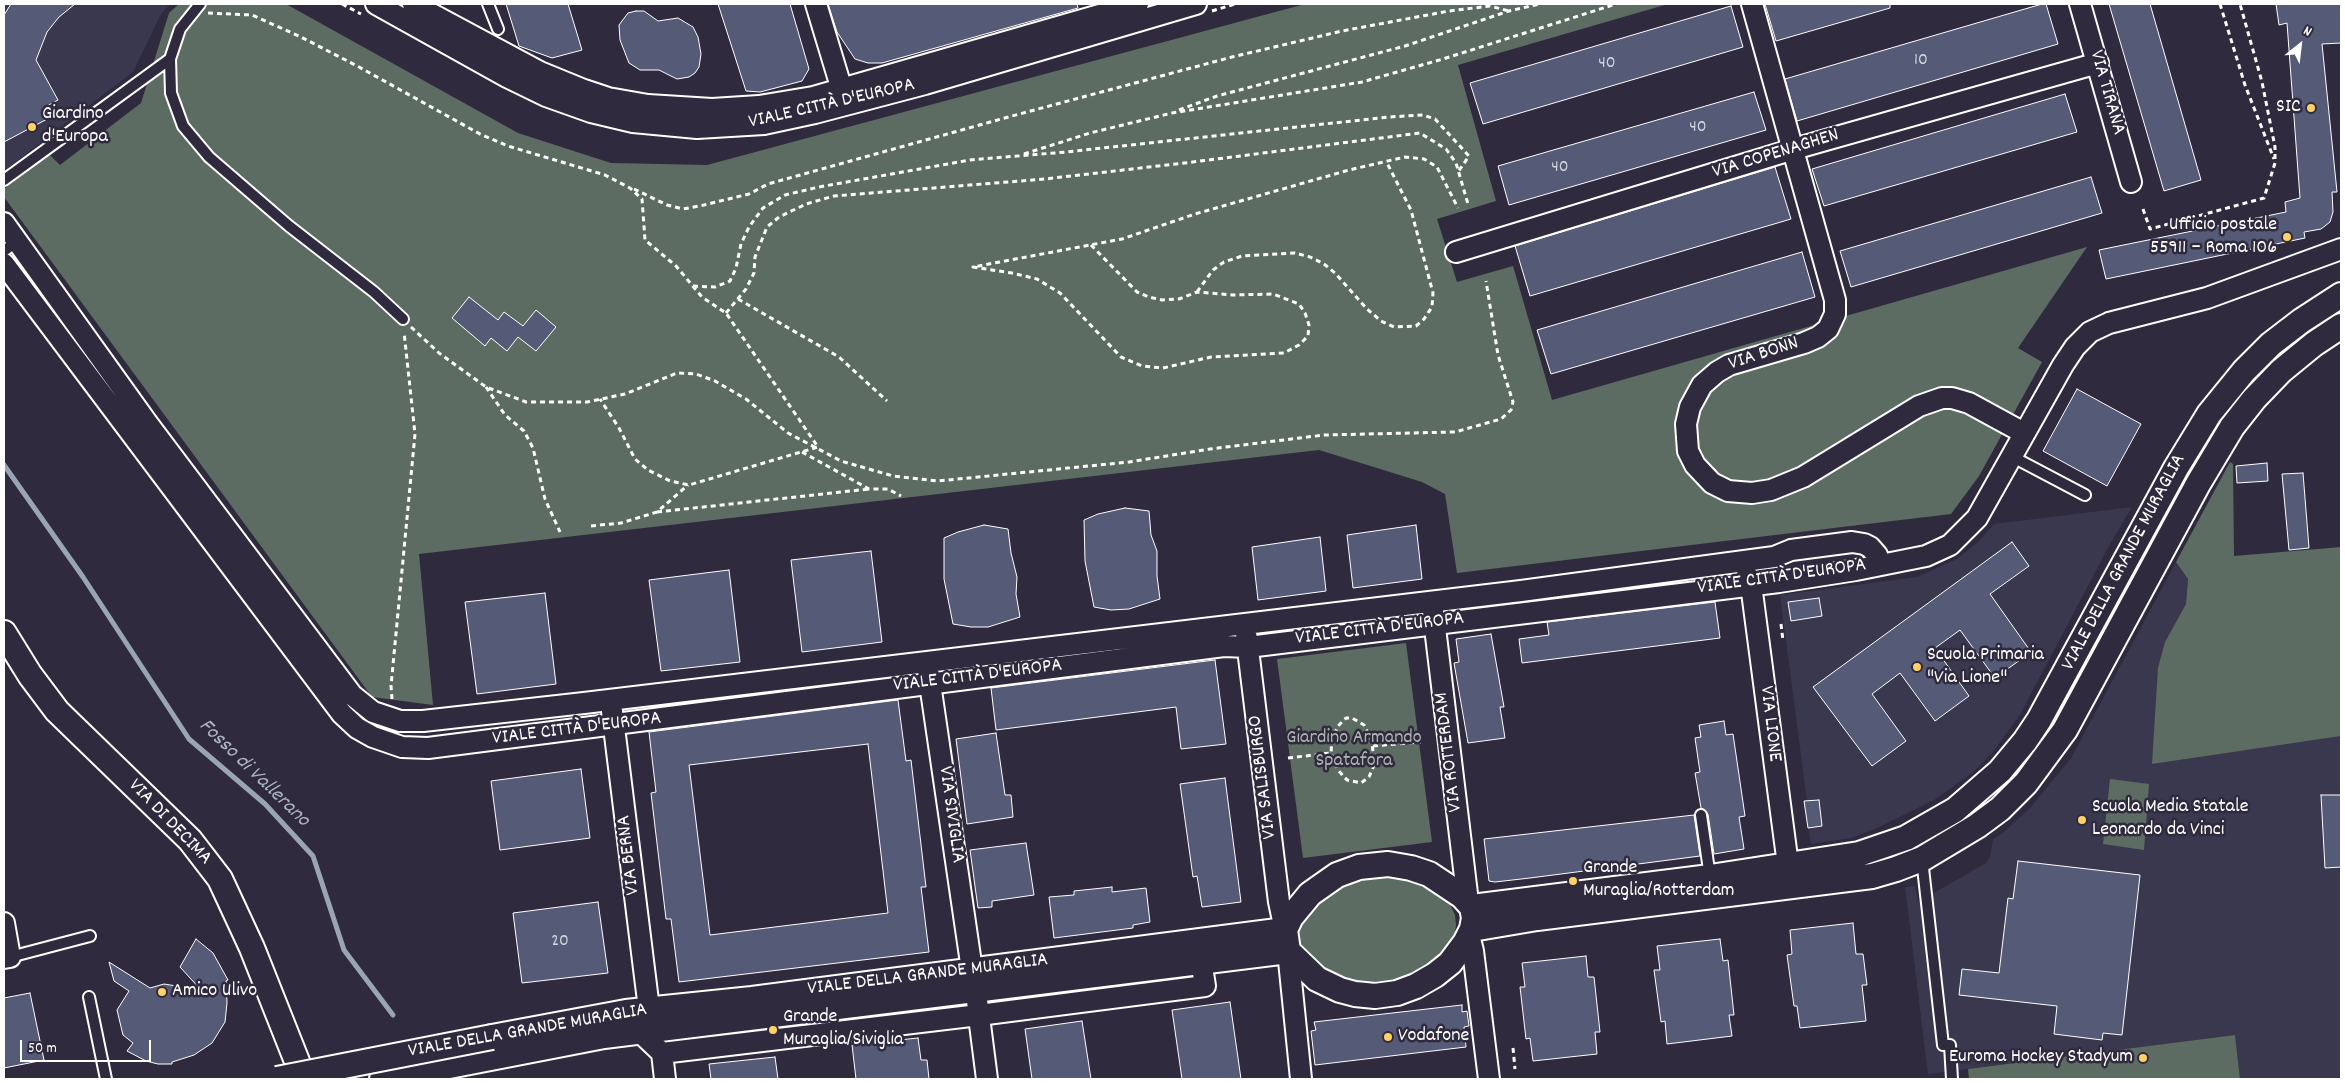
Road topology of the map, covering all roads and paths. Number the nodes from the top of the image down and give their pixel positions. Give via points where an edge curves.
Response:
1 (376, 4) edge
2 (488, 4) edge
3 (816, 4) edge
4 (1196, 4) edge
5 (1540, 4) edge
6 (1616, 4) edge
7 (1752, 4) edge
8 (2080, 4) edge
9 (2220, 4) edge
10 (2240, 4) edge
11 (196, 7) edge
12 (1145, 8) edge
13 (422, 11) edge
14 (1509, 11) junction
15 (498, 29) dead end
16 (170, 59) junction
17 (2098, 63) junction
18 (844, 97) junction
19 (1172, 113) junction
20 (1794, 149) junction
21 (1018, 156) junction
22 (1386, 161) junction
23 (2275, 163) junction
24 (1458, 172) junction
25 (4, 180) edge
26 (2131, 182) dead end
27 (630, 188) junction
28 (1468, 204) dead end
29 (1458, 208) dead end
30 (2143, 209) dead end
31 (4, 223) edge
32 (1091, 245) junction
33 (10, 246) edge
34 (2341, 249) edge
35 (1456, 252) dead end
36 (4, 264) edge
37 (1486, 281) dead end
38 (692, 286) junction
39 (1197, 292) junction
40 (2341, 295) edge
41 (738, 299) junction
42 (726, 313) junction
43 (403, 319) junction
44 (2341, 326) edge
45 (108, 368) junction
46 (91, 382) junction
47 (486, 387) junction
48 (600, 399) junction
49 (888, 400) dead end
50 (2024, 433) junction
51 (818, 447) junction
52 (801, 452) junction
53 (2012, 456) junction
54 (689, 484) junction
55 (869, 489) junction
56 (202, 494) junction
57 (2085, 495) dead end
58 (900, 496) dead end
59 (185, 508) junction
60 (657, 512) junction
61 (592, 526) dead end
62 (560, 532) dead end
63 (1748, 560) junction
64 (1880, 564) junction
65 (1746, 585) junction
66 (278, 597) junction
67 (1432, 601) junction
68 (261, 609) junction
69 (1434, 623) junction
70 (1245, 624) junction
71 (1781, 624) dead end
72 (4, 633) edge
73 (1783, 641) dead end
74 (1248, 647) junction
75 (4, 661) edge
76 (927, 661) junction
77 (30, 675) junction
78 (930, 683) junction
79 (392, 700) dead end
80 (610, 700) junction
81 (614, 725) junction
82 (1421, 742) dead end
83 (1373, 746) junction
84 (1331, 753) junction
85 (1288, 758) dead end
86 (1702, 815) dead end
87 (1922, 859) junction
88 (1788, 865) junction
89 (1710, 877) junction
90 (1470, 919) junction
91 (4, 923) edge
92 (90, 936) dead end
93 (1286, 940) junction
94 (7, 958) edge
95 (1201, 960) junction
96 (973, 980) junction
97 (89, 997) dead end
98 (649, 1010) junction
99 (978, 1015) junction
100 (640, 1032) junction
101 (492, 1047) junction
102 (1513, 1048) dead end
103 (662, 1053) junction
104 (1515, 1069) dead end
105 (106, 1079) edge
106 (277, 1079) edge
107 (304, 1079) edge
108 (382, 1079) edge
109 (665, 1079) edge
110 (987, 1079) edge
111 (1301, 1079) edge
112 (1490, 1079) edge
113 (1952, 1079) edge

1 - 13 street, VIALE CITTÀ D'EUROPA
2 - 15 lane
3 - 18 street
4 - 12 street, VIALE CITTÀ D'EUROPA
5 - 14 path
6 - 19 path via 1443,60 1362,82
7 - 20 street, VIA BONN
8 - 17 street, VIA TIRANA
9 - 23 path via 2245,85
10 - 23 path via 2262,82
11 - 16 lane via 176,35
11 - 27 path via 252,15 351,63 487,137 605,175
12 - 18 street, VIALE CITTÀ D'EUROPA
13 - 18 street, VIALE CITTÀ D'EUROPA via 540,72 595,94 628,102 675,108 734,108
14 - 19 path via 1405,46 1217,96
14 - 27 path via 1490,6 1449,11 1342,31 1232,57 768,184 749,194 704,205 683,209
16 - 25 lane
16 - 43 lane via 173,102 183,126 201,150
17 - 20 street, VIA COPENAGHEN
17 - 26 street, VIA TIRANA
19 - 21 path via 1090,133
20 - 35 street, VIA COPENAGHEN
20 - 50 street, VIA BONN via 1835,300 1834,318 1818,337 1729,365 1702,385 1690,407 1686,424 1688,451 1698,471 1712,484 1728,491 1752,493 1771,490 1803,477 1919,406 1942,398 1969,403
21 - 24 path via 1423,115 1435,119 1469,156
21 - 38 path via 909,170 819,186 785,196 763,208 749,227 730,282 715,287
22 - 29 path via 1405,157 1424,159 1437,167
22 - 32 path via 1195,214 1122,239
22 - 39 path via 1411,210 1433,293 1432,307 1416,326 1394,327 1381,321 1324,264 1295,253 1242,256 1224,262 1213,270
23 - 30 path via 2264,198 2150,229
24 - 28 path
24 - 41 path via 1446,148 1420,133 1046,179 834,196 806,204 779,217 767,228 755,257 754,273
27 - 38 path via 642,199 645,240 676,266
31 - 33 street, VIALE CITTÀ D'EUROPA
32 - 39 path via 1137,292 1162,300 1179,299
32 - 39 path via 973,268 1037,279 1060,294 1121,357 1142,366 1164,368 1211,357 1284,353 1308,336 1305,313 1299,304 1286,298 1273,294
33 - 45 street, VIALE CITTÀ D'EUROPA
34 - 50 street, VIALE CITTÀ D'EUROPA via 2207,298 2109,322 2097,328 2071,352
36 - 46 street, VIALE CITTÀ D'EUROPA
37 - 51 path via 1498,355 1513,402 1511,410 1501,419 1476,427 1455,432 1324,434 1129,462 938,481 893,476 841,461
38 - 42 path
40 - 88 street, VIALE DELLA GRANDE MURAGLIA via 2265,350 2208,414 2039,720 2025,742 1991,780 1946,816 1895,842 1860,854
41 - 42 path
41 - 49 path via 839,357
42 - 51 path
43 - 47 path via 439,353
43 - 79 path via 415,434
44 - 87 street, VIALE DELLA GRANDE MURAGLIA via 2281,372 2232,427 2065,730 2041,765 1990,817
45 - 46 lane
45 - 56 street, VIALE CITTÀ D'EUROPA
46 - 59 street, VIALE CITTÀ D'EUROPA
47 - 48 path via 526,402
47 - 62 path via 505,415 524,431 533,448 546,499
48 - 51 path via 625,394 677,373 696,374 746,399 788,433
48 - 54 path via 620,428 635,459 663,477
50 - 53 street, VIALE CITTÀ D'EUROPA
51 - 52 path
52 - 54 path
52 - 55 path
53 - 57 lane
53 - 64 street, VIALE CITTÀ D'EUROPA via 1981,512 1954,542 1926,556
54 - 60 path
55 - 58 path via 888,489
55 - 60 path
56 - 59 lane
56 - 66 street, VIALE CITTÀ D'EUROPA
59 - 68 street, VIALE CITTÀ D'EUROPA
60 - 61 path via 621,523
63 - 64 street, VIALE CITTÀ D'EUROPA via 1774,557 1791,550 1852,542 1870,547 1876,552
63 - 65 street
63 - 67 street, VIALE CITTÀ D'EUROPA
64 - 65 street, VIALE CITTÀ D'EUROPA
65 - 69 street, VIALE CITTÀ D'EUROPA
65 - 88 street, VIA LIONE via 1752,592
66 - 68 lane
66 - 80 street, VIALE CITTÀ D'EUROPA via 356,700 389,719 423,721
67 - 69 street, VIA ROTTERDAM
67 - 70 street, VIALE CITTÀ D'EUROPA
68 - 81 street, VIALE CITTÀ D'EUROPA via 342,714 356,728 386,742 408,748 439,748
69 - 74 street, VIALE CITTÀ D'EUROPA
69 - 90 street, VIA ROTTERDAM
70 - 74 street, VIA SALISBURGO
70 - 76 street, VIALE CITTÀ D'EUROPA
71 - 73 path
72 - 77 street, VIA DI DECIMA
74 - 78 street, VIALE CITTÀ D'EUROPA via 1224,646
74 - 93 street, VIA SALISBURGO
75 - 77 street, VIA DI DECIMA
76 - 78 street, VIA SIVIGLIA
76 - 80 street, VIALE CITTÀ D'EUROPA
77 - 107 street, VIA DI DECIMA via 67,722 190,840 220,879 252,948
78 - 81 street, VIALE CITTÀ D'EUROPA
78 - 96 street, VIA SIVIGLIA
80 - 81 street, VIA BERNA
81 - 98 street, VIA BERNA
82 - 83 path
83 - 84 path via 1364,725 1346,718 1335,731
83 - 84 path via 1372,771 1361,783 1351,782 1342,776
84 - 85 path
86 - 89 lane
87 - 90 street, VIALE DELLA GRANDE MURAGLIA via 1896,870 1865,877 1537,918
87 - 113 lane via 1943,1045 1950,1045
88 - 89 street, VIALE DELLA GRANDE MURAGLIA
89 - 90 street, VIALE DELLA GRANDE MURAGLIA
90 - 93 street via 1450,887 1420,871 1388,864 1366,866 1342,872 1300,904
90 - 93 street via 1455,957 1436,976 1407,990 1381,995 1355,994 1332,987 1308,972
90 - 112 street, VIA ROTTERDAM
91 - 94 street
92 - 94 lane
93 - 95 street, VIALE DELLA GRANDE MURAGLIA
93 - 96 street, VIALE DELLA GRANDE MURAGLIA
93 - 111 street, VIA SALISBURGO
95 - 96 street, VIALE DELLA GRANDE MURAGLIA
95 - 99 street via 1205,986
96 - 98 street, VIALE DELLA GRANDE MURAGLIA
96 - 99 street, VIA SIVIGLIA
96 - 100 street, VIALE DELLA GRANDE MURAGLIA
97 - 105 lane
98 - 101 street, VIALE DELLA GRANDE MURAGLIA via 612,1014
99 - 103 street
99 - 110 street, VIA SIVIGLIA
100 - 101 street, VIALE DELLA GRANDE MURAGLIA
100 - 103 street
101 - 106 street, VIALE DELLA GRANDE MURAGLIA, bridge
101 - 108 street
102 - 104 path
103 - 109 street

